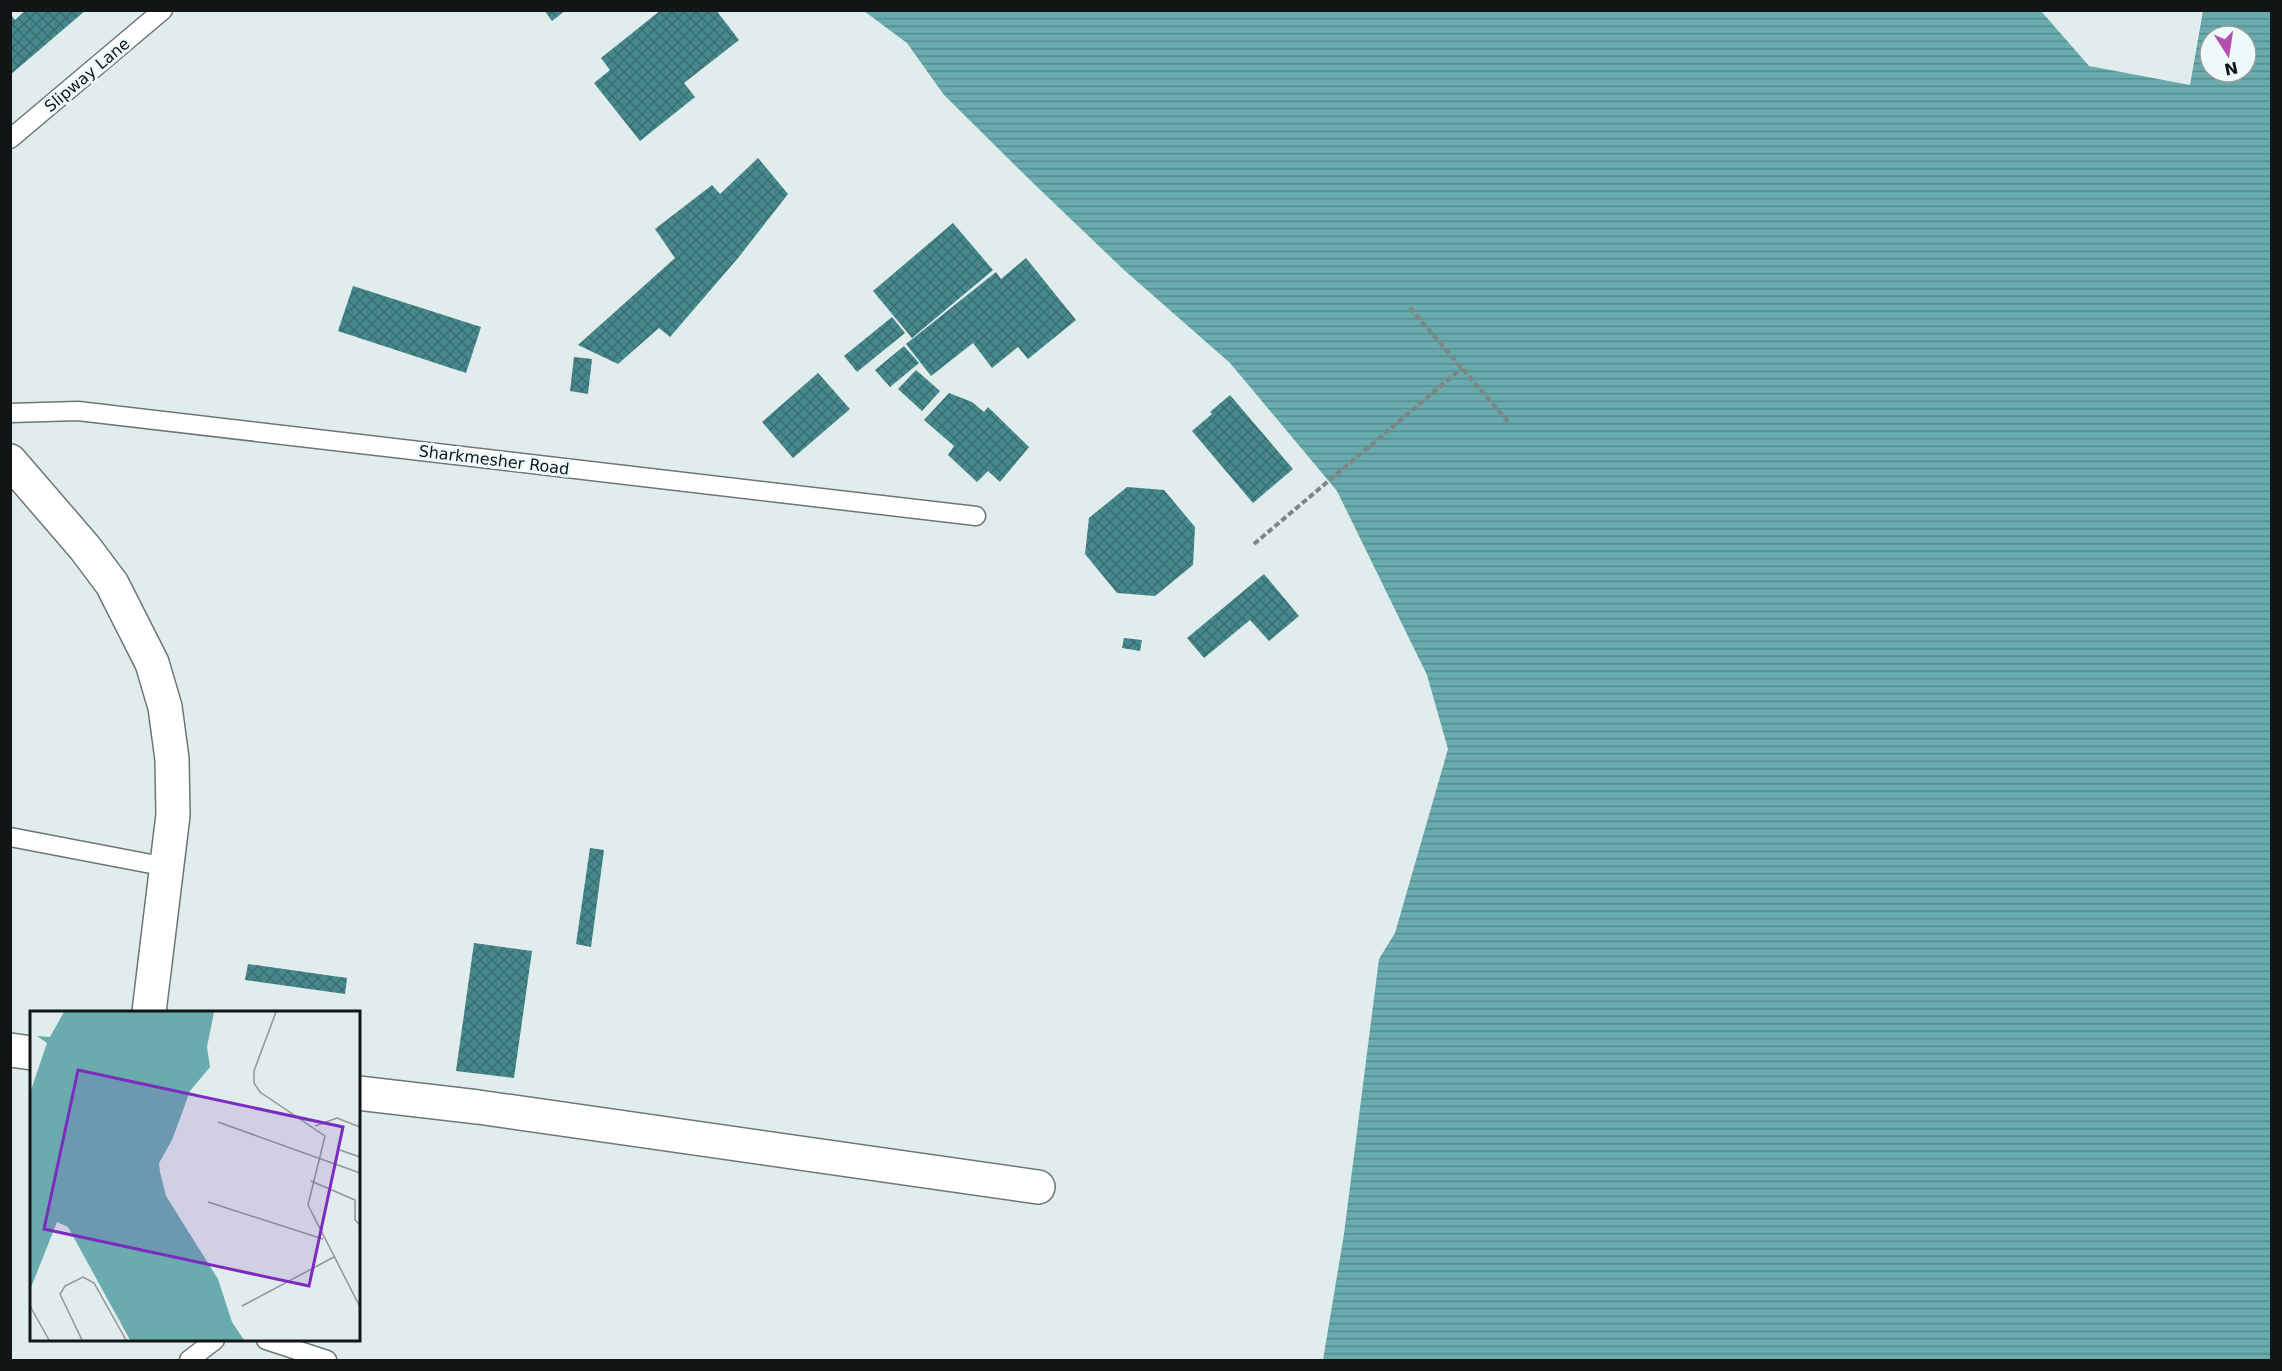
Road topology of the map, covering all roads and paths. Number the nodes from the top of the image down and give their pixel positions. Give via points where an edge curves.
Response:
1 (163, 10) edge
2 (10, 139) edge
3 (1410, 308) dead end
4 (1462, 368) junction
5 (10, 413) edge
6 (1510, 424) dead end
7 (10, 461) edge
8 (976, 516) dead end
9 (1254, 544) dead end
10 (10, 837) edge
11 (166, 867) junction
12 (149, 1011) edge
13 (10, 1050) edge
14 (30, 1053) edge
15 (360, 1093) edge
16 (1038, 1187) dead end
17 (214, 1341) edge
18 (269, 1341) edge
19 (189, 1360) edge
20 (327, 1360) edge

1 - 2 lane, Slipway Lane
3 - 4 path
4 - 6 path
4 - 9 path
5 - 8 lane, Sharkmesher Road via 78,411
7 - 11 street via 112,584 152,663 165,707 172,759 172,815
10 - 11 lane
11 - 12 street
13 - 14 street
15 - 16 street
17 - 19 lane
18 - 20 lane

